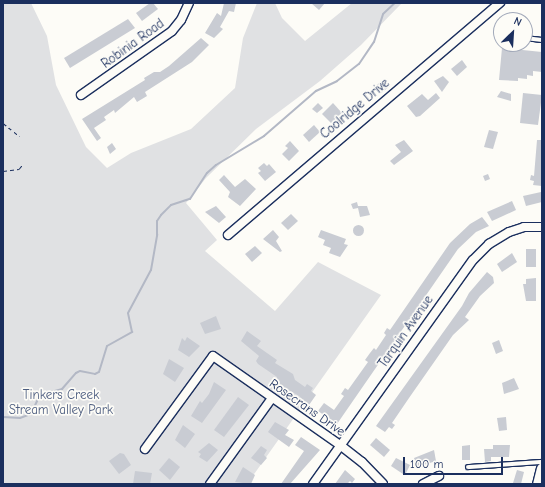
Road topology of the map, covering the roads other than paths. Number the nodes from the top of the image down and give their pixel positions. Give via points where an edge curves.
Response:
1 (189, 3) edge
2 (500, 3) edge
3 (81, 95) dead end
4 (542, 227) edge
5 (228, 236) dead end
6 (272, 398) junction
7 (340, 445) junction
8 (145, 449) dead end
9 (542, 462) edge
10 (468, 467) dead end
11 (542, 468) edge
12 (439, 476) dead end
13 (210, 484) edge
14 (313, 484) edge
15 (384, 484) edge
16 (423, 484) edge
17 (538, 484) edge

1 - 3 street, Robinia Road via 172,31
2 - 5 street, Coolridge Drive
4 - 7 street, Tarquin Avenue via 509,232 489,244 473,260
6 - 7 street, Rosecrans Drive
6 - 8 street, Rosecrans Drive via 213,356
6 - 13 street
7 - 14 street, Tarquin Avenue
7 - 15 street, Rosecrans Drive
9 - 10 lane
11 - 17 main road
12 - 16 street

